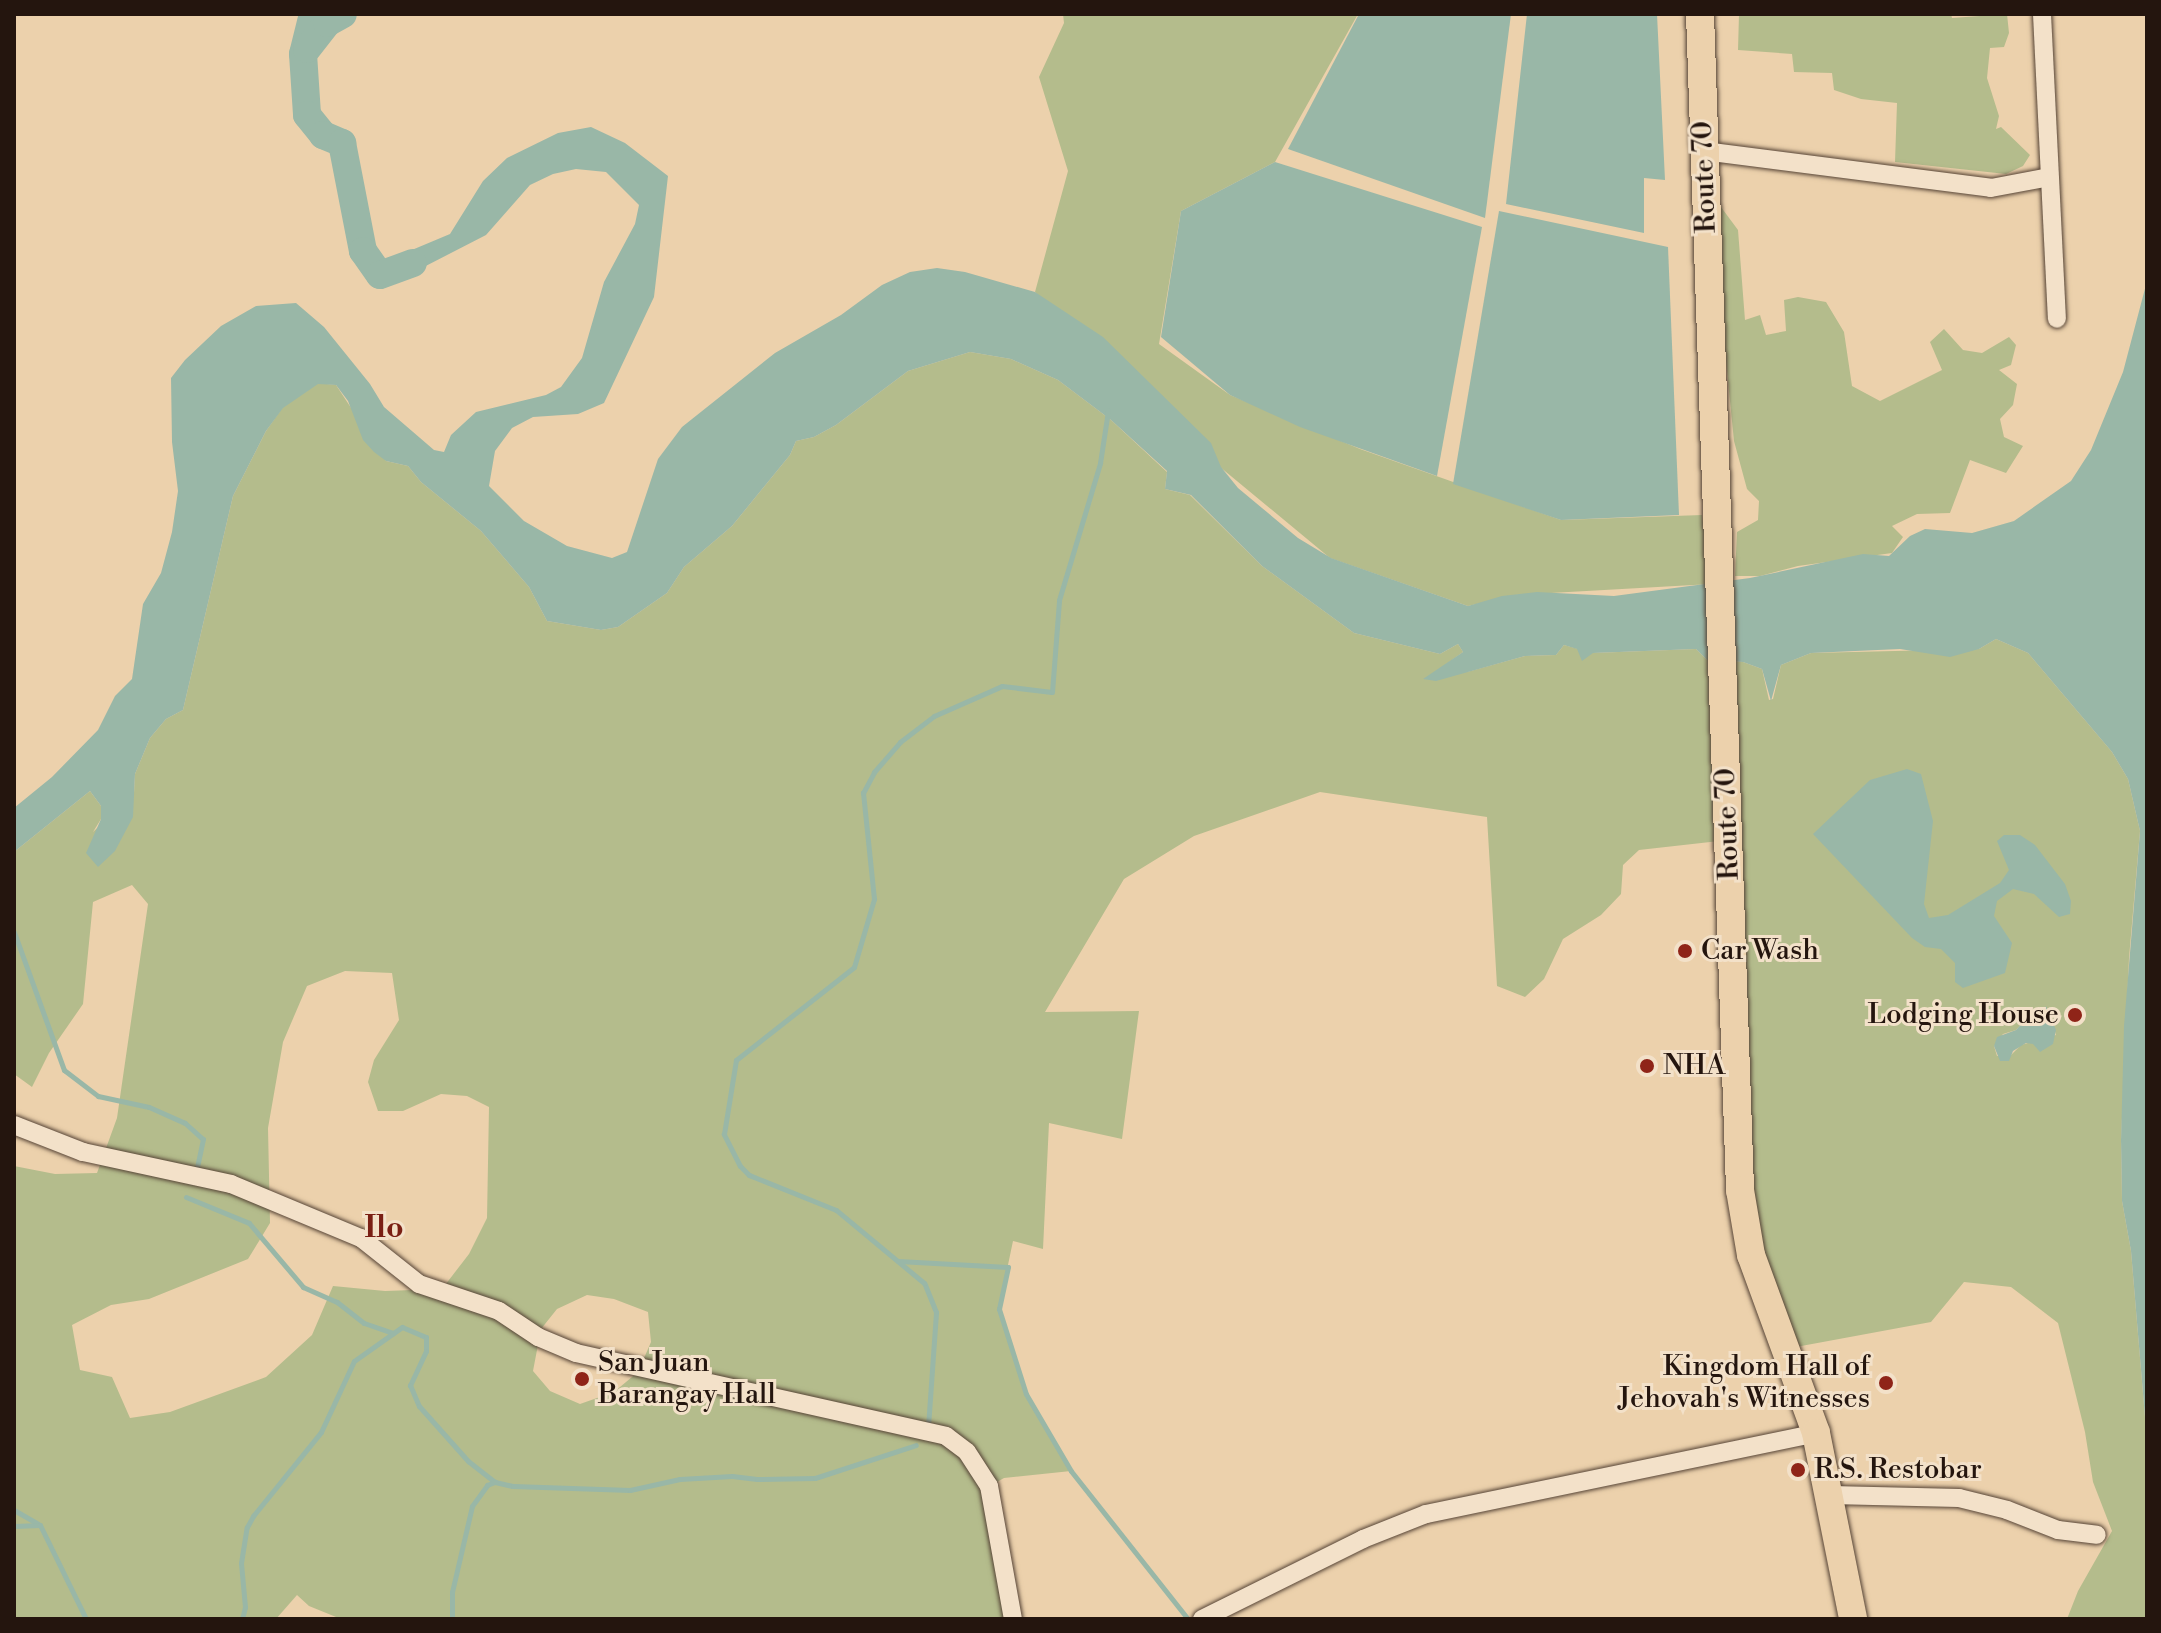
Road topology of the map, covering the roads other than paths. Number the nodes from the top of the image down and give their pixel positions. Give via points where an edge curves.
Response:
1 (1700, 14) edge
2 (2042, 14) edge
3 (1704, 151) junction
4 (2049, 177) junction
5 (2057, 319) dead end
6 (14, 1125) edge
7 (1816, 1433) junction
8 (1831, 1495) junction
9 (2097, 1535) dead end
10 (1013, 1619) edge
11 (1202, 1619) edge
12 (1853, 1619) edge

1 - 3 highway, Route 70
2 - 4 street
3 - 4 street via 1991,188
3 - 7 highway, Route 70 via 1740,1190 1751,1255
4 - 5 street
6 - 10 street via 83,1152 231,1184 361,1238 419,1284 499,1311 538,1337 576,1353 946,1436 967,1452 989,1486
7 - 8 highway, Route 70
7 - 11 street via 1426,1514 1363,1539
8 - 9 street via 1959,1498 2058,1530
8 - 12 highway, Route 70

